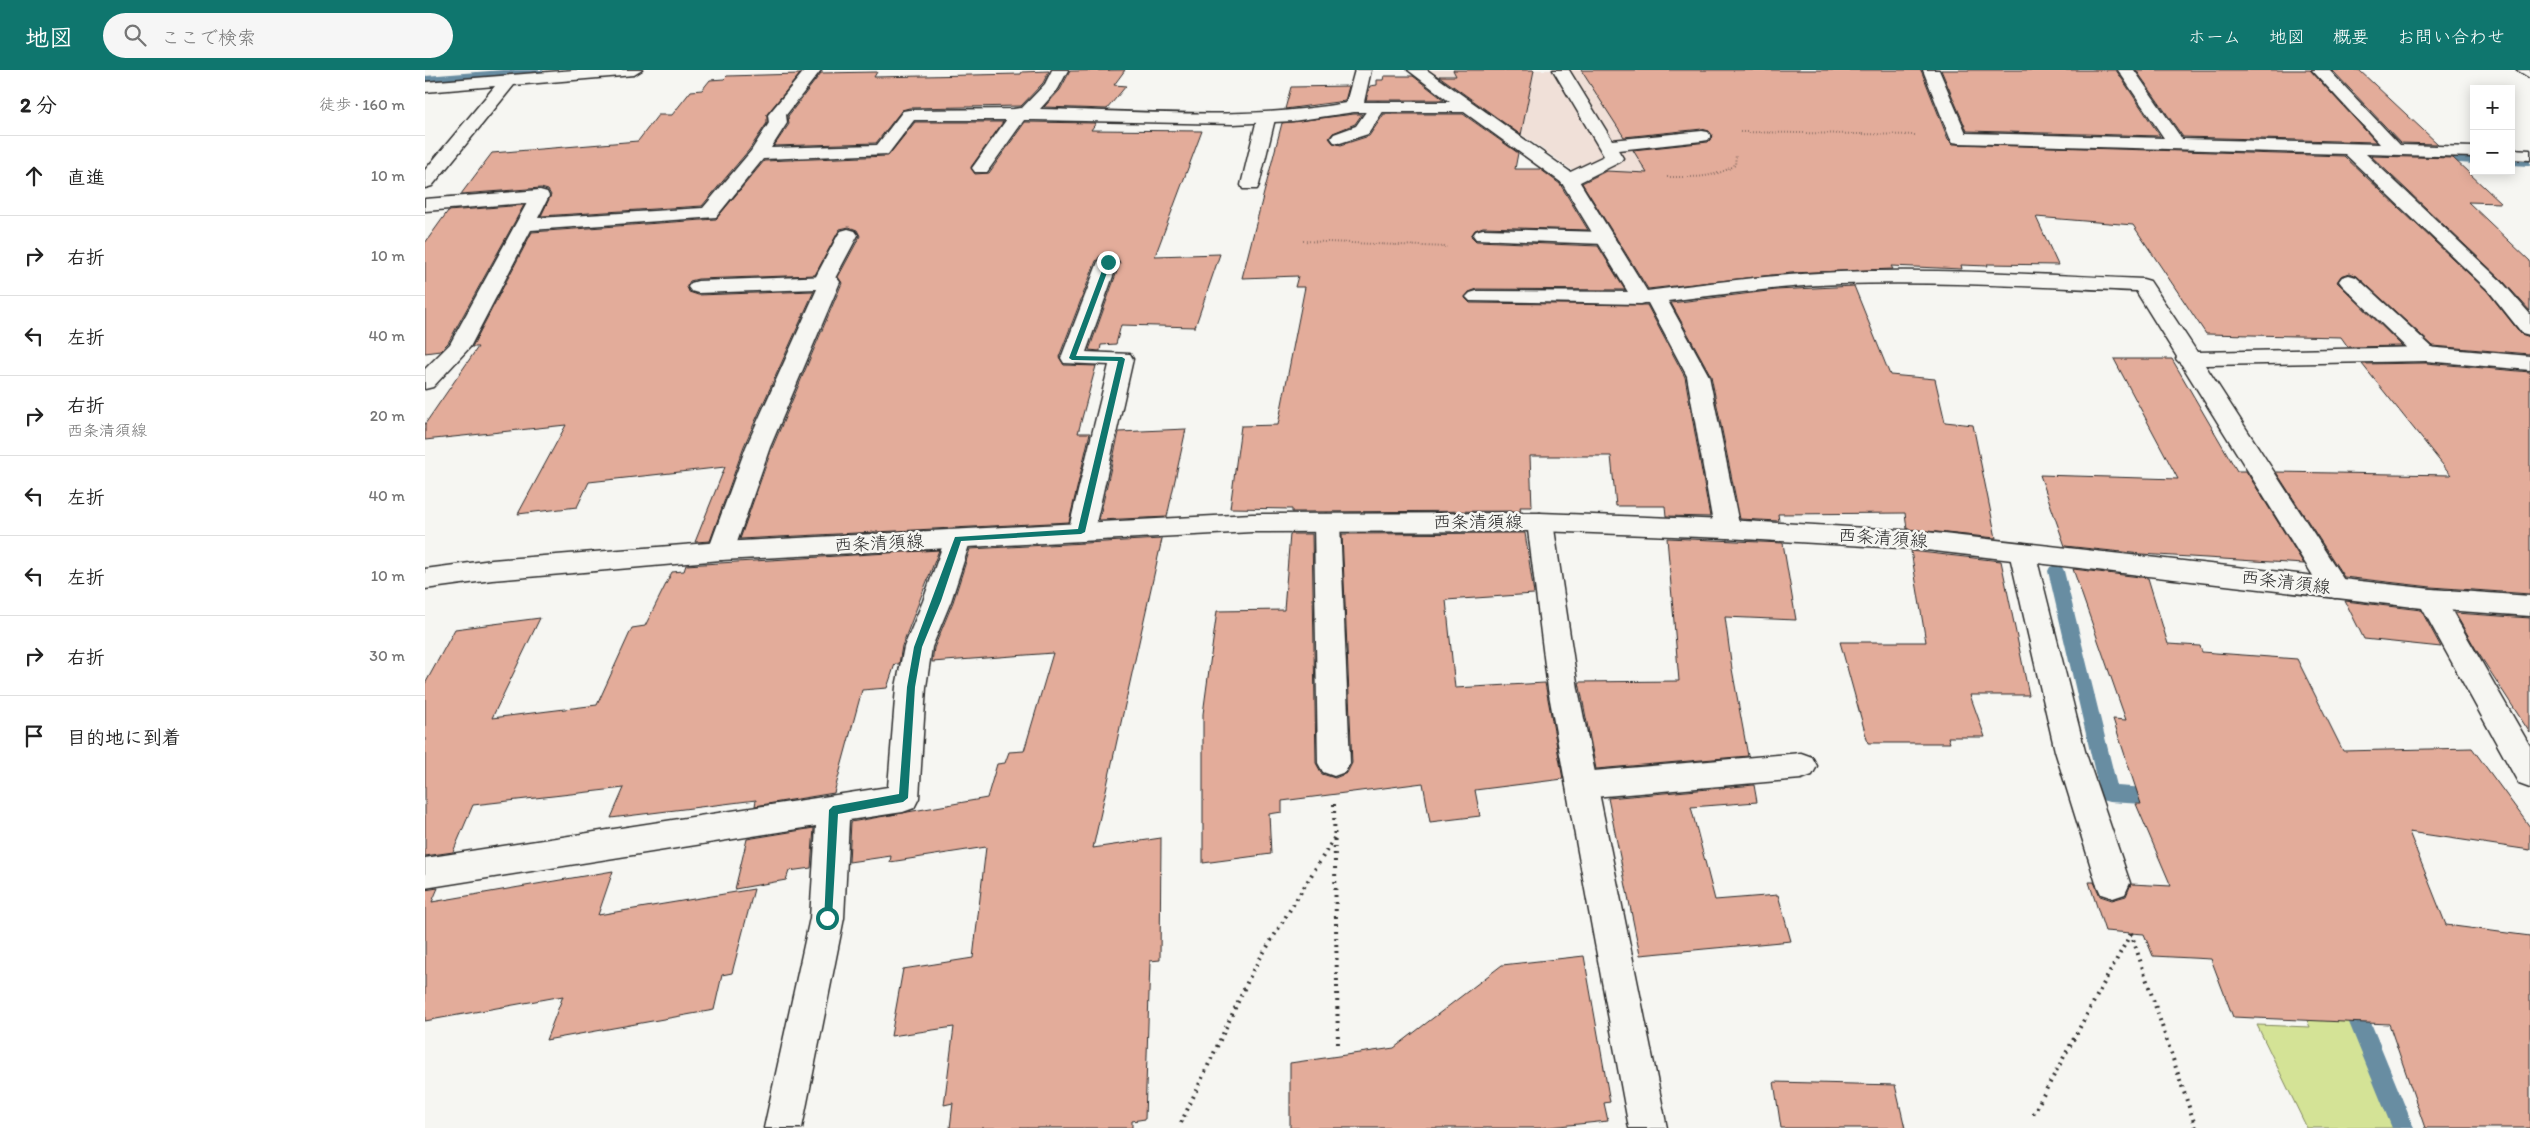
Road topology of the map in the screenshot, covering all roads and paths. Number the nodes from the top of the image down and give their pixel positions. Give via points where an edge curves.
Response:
1 (634, 70) edge
2 (813, 70) edge
3 (1060, 70) edge
4 (1363, 70) edge
5 (1416, 70) edge
6 (1561, 70) edge
7 (1931, 70) edge
8 (2125, 70) edge
9 (2320, 70) edge
10 (2525, 70) edge
11 (2530, 73) edge
12 (509, 80) junction
13 (425, 87) edge
14 (1354, 107) junction
15 (1378, 107) junction
16 (1468, 107) junction
17 (1023, 113) junction
18 (1266, 119) junction
19 (1737, 132) dead end
20 (1702, 136) dead end
21 (1958, 136) junction
22 (1340, 138) dead end
23 (2176, 144) junction
24 (1607, 146) junction
25 (1736, 148) dead end
26 (2349, 148) junction
27 (2395, 149) junction
28 (2470, 152) edge
29 (758, 154) junction
30 (2515, 154) edge
31 (2530, 155) edge
32 (981, 168) dead end
33 (1663, 178) dead end
34 (1569, 180) junction
35 (425, 182) edge
36 (1250, 185) dead end
37 (425, 205) edge
38 (524, 225) junction
39 (848, 235) dead end
40 (1483, 235) joint
41 (1605, 238) junction
42 (1303, 241) dead end
43 (1108, 262) dead end
44 (2349, 280) dead end
45 (823, 282) junction
46 (698, 287) dead end
47 (1477, 297) dead end
48 (1648, 297) junction
49 (2530, 328) edge
50 (2426, 354) junction
51 (2187, 358) junction
52 (2530, 364) edge
53 (425, 382) edge
54 (1540, 522) junction
55 (1327, 523) junction
56 (1727, 529) junction
57 (1081, 532) junction
58 (958, 539) junction
59 (721, 551) junction
60 (2022, 552) junction
61 (425, 579) edge
62 (2335, 588) junction
63 (2431, 599) junction
64 (2530, 606) edge
65 (1334, 763) dead end
66 (1801, 766) dead end
67 (2530, 774) edge
68 (1582, 785) junction
69 (1334, 795) dead end
70 (833, 810) junction
71 (1336, 835) junction
72 (425, 873) edge
73 (2113, 883) dead end
74 (1338, 1046) dead end
75 (2033, 1114) dead end
76 (1181, 1123) dead end
77 (783, 1128) edge
78 (1648, 1128) edge
79 (2196, 1128) edge

1 - 12 street
2 - 29 street via 777,115 778,123
3 - 17 street via 1052,86
4 - 14 street
5 - 16 street
6 - 24 street
7 - 21 street
8 - 23 street
9 - 27 street
10 - 11 street
12 - 13 street
12 - 35 street
14 - 15 street
14 - 18 street via 1316,115
15 - 16 street
15 - 22 street via 1362,130
16 - 34 street
17 - 18 street via 1182,120
17 - 29 street via 909,115 882,150
17 - 32 street
18 - 36 street
19 - 21 path
20 - 24 street
21 - 23 street
23 - 26 street
24 - 34 street via 1614,158
25 - 33 path via 1735,165 1725,173
26 - 27 street
26 - 49 street via 2495,286
27 - 28 street
29 - 38 street via 709,213
30 - 31 street
34 - 41 street
37 - 38 street via 539,196
38 - 53 street via 459,347
39 - 45 street
40 - 41 street
40 - 42 path via 1479,241 1461,247 1431,248
41 - 48 street
43 - 57 street via 1072,358 1122,359
44 - 50 street
45 - 46 street
45 - 59 street via 831,282 758,447
47 - 48 street
48 - 51 street via 1726,286 1839,278 2143,285
48 - 56 street via 1698,376
50 - 51 street
50 - 52 street
51 - 62 street
54 - 55 street, 西条清須線
54 - 56 street, 西条清須線
54 - 68 street via 1563,689
55 - 57 street, 西条清須線 via 1252,523
55 - 65 street
56 - 60 street, 西条清須線 via 1917,540
57 - 58 street, 西条清須線
58 - 59 street, 西条清須線
58 - 70 street via 918,647 911,687 903,798
59 - 61 street, 西条清須線 via 492,570
60 - 62 street, 西条清須線
60 - 73 street via 2070,751
62 - 63 street, 西条清須線
63 - 64 street, 西条清須線
63 - 67 street
66 - 68 street
68 - 78 street
69 - 71 path
70 - 72 street
70 - 77 street via 827,918
71 - 74 path
71 - 76 path via 1253,970
75 - 79 path via 2131,933

